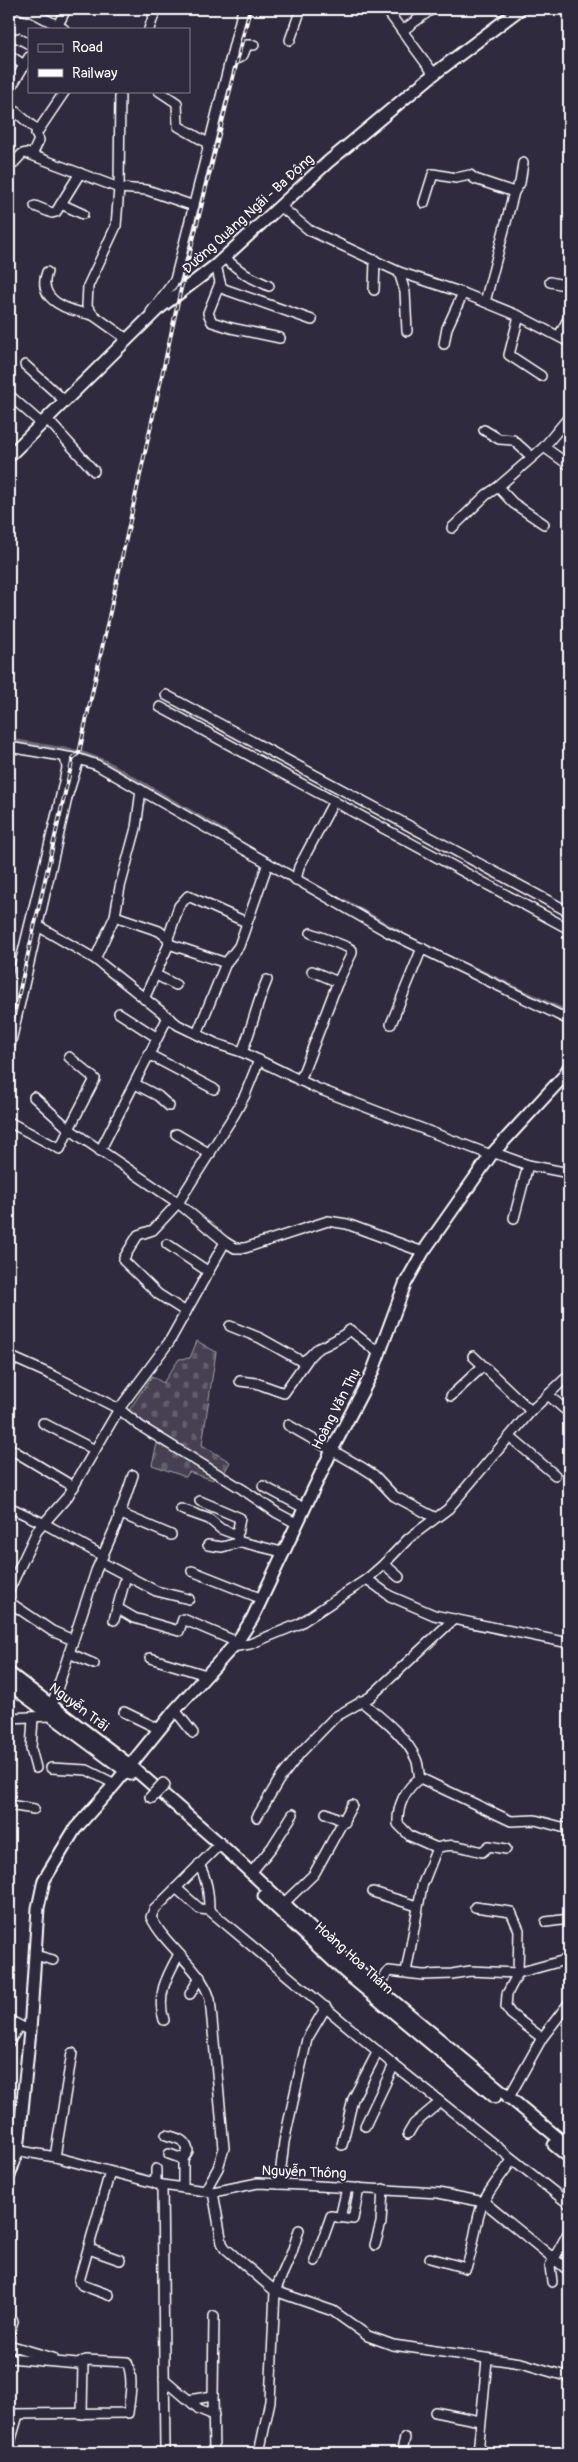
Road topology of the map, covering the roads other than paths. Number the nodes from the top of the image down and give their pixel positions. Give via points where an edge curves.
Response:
1 (21, 9) edge
2 (66, 9) edge
3 (156, 9) edge
4 (243, 9) edge
5 (301, 9) edge
6 (386, 9) edge
7 (432, 9) edge
8 (520, 9) edge
9 (54, 26) edge
10 (149, 28) edge
11 (402, 31) junction
12 (18, 38) dead end
13 (290, 40) dead end
14 (28, 43) edge
15 (254, 45) dead end
16 (9, 55) edge
17 (27, 61) edge
18 (229, 64) junction
19 (434, 74) junction
20 (9, 92) edge
21 (64, 92) edge
22 (120, 92) edge
23 (160, 92) edge
24 (9, 106) edge
25 (38, 131) junction
26 (208, 148) junction
27 (32, 155) junction
28 (522, 163) dead end
29 (9, 168) edge
30 (80, 173) junction
31 (119, 188) junction
32 (514, 192) junction
33 (424, 203) dead end
34 (61, 204) junction
35 (35, 206) dead end
36 (194, 206) junction
37 (280, 206) junction
38 (83, 214) dead end
39 (375, 260) junction
40 (220, 262) junction
41 (47, 272) dead end
42 (399, 272) junction
43 (550, 282) dead end
44 (220, 283) junction
45 (269, 286) dead end
46 (569, 286) edge
47 (374, 290) dead end
48 (463, 293) junction
49 (485, 302) junction
50 (93, 315) junction
51 (519, 316) junction
52 (569, 317) edge
53 (312, 320) dead end
54 (145, 324) junction
55 (407, 331) dead end
56 (559, 336) junction
57 (280, 338) dead end
58 (127, 339) junction
59 (569, 342) edge
60 (444, 344) dead end
61 (25, 364) dead end
62 (541, 376) dead end
63 (9, 395) edge
64 (65, 401) junction
65 (569, 417) edge
66 (45, 422) junction
67 (484, 430) dead end
68 (544, 447) junction
69 (9, 456) edge
70 (532, 457) junction
71 (569, 465) edge
72 (94, 471) dead end
73 (498, 488) junction
74 (544, 524) dead end
75 (452, 528) dead end
76 (166, 695) dead end
77 (160, 707) dead end
78 (9, 747) edge
79 (66, 757) junction
80 (79, 759) junction
81 (141, 790) junction
82 (344, 792) junction
83 (336, 802) junction
84 (268, 863) junction
85 (296, 880) junction
86 (569, 912) edge
87 (115, 916) junction
88 (246, 922) junction
89 (38, 926) junction
90 (569, 929) edge
91 (311, 933) dead end
92 (168, 941) junction
93 (422, 948) junction
94 (94, 959) junction
95 (226, 963) junction
96 (312, 971) dead end
97 (156, 975) junction
98 (268, 980) dead end
99 (338, 982) junction
100 (176, 985) dead end
101 (144, 1000) junction
102 (9, 1010) edge
103 (119, 1013) dead end
104 (167, 1018) junction
105 (569, 1020) edge
106 (391, 1024) dead end
107 (197, 1034) junction
108 (156, 1037) junction
109 (9, 1050) edge
110 (242, 1052) junction
111 (148, 1054) junction
112 (69, 1058) dead end
113 (259, 1060) junction
114 (569, 1067) edge
115 (300, 1081) junction
116 (135, 1084) junction
117 (214, 1089) dead end
118 (34, 1097) dead end
119 (169, 1106) dead end
120 (9, 1122) edge
121 (69, 1128) junction
122 (176, 1134) dead end
123 (100, 1150) junction
124 (210, 1154) junction
125 (493, 1154) junction
126 (528, 1165) junction
127 (569, 1173) edge
128 (178, 1203) junction
129 (514, 1218) dead end
130 (225, 1242) junction
131 (167, 1244) dead end
132 (423, 1252) junction
133 (209, 1272) junction
134 (186, 1312) junction
135 (230, 1326) dead end
136 (380, 1354) junction
137 (9, 1356) edge
138 (474, 1356) dead end
139 (308, 1359) junction
140 (483, 1366) junction
141 (569, 1375) edge
142 (240, 1381) dead end
143 (548, 1394) junction
144 (451, 1396) dead end
145 (119, 1409) junction
146 (531, 1411) junction
147 (569, 1413) edge
148 (43, 1423) dead end
149 (288, 1425) dead end
150 (510, 1437) junction
151 (9, 1448) edge
152 (95, 1450) junction
153 (332, 1450) junction
154 (133, 1475) dead end
155 (555, 1475) dead end
156 (218, 1485) dead end
157 (269, 1486) dead end
158 (74, 1487) junction
159 (242, 1489) junction
160 (200, 1501) dead end
161 (9, 1507) edge
162 (304, 1508) junction
163 (181, 1509) dead end
164 (119, 1513) junction
165 (434, 1517) junction
166 (296, 1523) junction
167 (45, 1524) junction
168 (171, 1534) dead end
169 (238, 1539) junction
170 (208, 1545) dead end
171 (282, 1552) junction
172 (102, 1559) junction
173 (384, 1564) junction
174 (192, 1571) dead end
175 (126, 1576) junction
176 (399, 1576) dead end
177 (367, 1579) junction
178 (9, 1590) edge
179 (260, 1598) junction
180 (189, 1599) dead end
181 (9, 1602) edge
182 (117, 1608) junction
183 (454, 1619) junction
184 (114, 1620) dead end
185 (73, 1640) junction
186 (569, 1643) edge
187 (234, 1644) junction
188 (69, 1652) junction
189 (150, 1658) dead end
190 (94, 1664) dead end
191 (9, 1673) edge
192 (206, 1675) junction
193 (9, 1684) edge
194 (27, 1692) junction
195 (362, 1701) junction
196 (51, 1710) junction
197 (175, 1710) junction
198 (124, 1712) dead end
199 (9, 1718) edge
200 (33, 1718) junction
201 (159, 1729) junction
202 (193, 1733) dead end
203 (36, 1768) dead end
204 (52, 1768) dead end
205 (128, 1769) junction
206 (420, 1778) junction
207 (115, 1784) junction
208 (9, 1805) edge
209 (352, 1806) dead end
210 (34, 1809) dead end
211 (326, 1812) dead end
212 (293, 1814) dead end
213 (257, 1817) dead end
214 (345, 1822) junction
215 (569, 1829) edge
216 (217, 1846) junction
217 (437, 1848) junction
218 (506, 1849) dead end
219 (199, 1864) junction
220 (250, 1873) junction
221 (176, 1888) junction
222 (373, 1892) dead end
223 (284, 1903) junction
224 (417, 1906) junction
225 (475, 1907) dead end
226 (209, 1910) junction
227 (569, 1918) edge
228 (546, 1922) dead end
229 (179, 1954) junction
230 (35, 1955) junction
231 (569, 1959) edge
232 (53, 1960) dead end
233 (406, 1972) junction
234 (518, 1972) junction
235 (200, 1977) junction
236 (377, 1986) junction
237 (190, 1994) dead end
238 (569, 2003) edge
239 (326, 2008) junction
240 (9, 2020) edge
241 (164, 2020) dead end
242 (25, 2028) junction
243 (542, 2038) junction
244 (9, 2042) edge
245 (378, 2051) junction
246 (72, 2053) dead end
247 (394, 2065) junction
248 (440, 2102) junction
249 (507, 2102) junction
250 (365, 2126) dead end
251 (408, 2134) dead end
252 (166, 2135) dead end
253 (342, 2145) dead end
254 (569, 2147) edge
255 (13, 2149) edge
256 (169, 2154) dead end
257 (56, 2157) junction
258 (569, 2157) edge
259 (183, 2159) junction
260 (512, 2160) junction
261 (156, 2169) dead end
262 (110, 2172) junction
263 (9, 2176) edge
264 (159, 2184) junction
265 (279, 2184) junction
266 (183, 2188) junction
267 (347, 2188) junction
268 (359, 2188) junction
269 (383, 2189) junction
270 (209, 2191) junction
271 (484, 2202) junction
272 (569, 2204) edge
273 (340, 2218) junction
274 (299, 2230) dead end
275 (569, 2231) edge
276 (376, 2245) dead end
277 (89, 2249) junction
278 (430, 2258) dead end
279 (554, 2258) junction
280 (120, 2260) dead end
281 (315, 2261) dead end
282 (569, 2270) edge
283 (552, 2282) dead end
284 (275, 2291) junction
285 (109, 2295) dead end
286 (214, 2316) dead end
287 (13, 2321) dead end
288 (9, 2333) edge
289 (9, 2345) edge
290 (9, 2358) edge
291 (486, 2360) junction
292 (83, 2361) junction
293 (68, 2363) junction
294 (569, 2377) edge
295 (164, 2379) junction
296 (212, 2396) junction
297 (189, 2400) junction
298 (435, 2412) dead end
299 (13, 2414) edge
300 (82, 2414) junction
301 (214, 2415) junction
302 (480, 2421) junction
303 (405, 2438) dead end
304 (9, 2446) edge
305 (165, 2450) dead end
306 (214, 2453) edge
307 (259, 2453) edge
308 (401, 2453) edge
309 (478, 2453) edge

1 - 9 street
2 - 9 street
3 - 10 street
4 - 18 street
5 - 13 street
6 - 11 street
7 - 11 street
8 - 19 main road, Đường Quảng Ngãi - Ba Động
11 - 19 street
12 - 14 street
15 - 18 street via 247,45 242,55
16 - 17 street
17 - 20 street
18 - 26 street
19 - 37 main road, Đường Quảng Ngãi - Ba Động
21 - 25 street
22 - 31 street
23 - 26 street via 177,103 178,126 206,142
24 - 25 street
25 - 27 street via 39,140
26 - 36 street
27 - 29 street via 22,154
27 - 30 street
28 - 32 street via 520,183
30 - 31 street
30 - 34 street
31 - 36 street via 147,190
31 - 50 street via 116,226 86,294 86,306
32 - 33 street via 470,175 456,178 433,174
32 - 49 street
34 - 35 street via 54,213
34 - 38 street
36 - 54 street via 175,280
37 - 39 street via 309,230
37 - 40 main road, Đường Quảng Ngãi - Ba Động
39 - 42 street
39 - 47 street
40 - 44 street
40 - 45 street
40 - 54 main road, Đường Quảng Ngãi - Ba Động via 157,310
41 - 50 street via 43,286 49,297 72,310
42 - 48 street
42 - 55 street via 405,292
43 - 46 street
44 - 53 street via 224,289 243,297
44 - 57 street via 208,312 212,322
48 - 49 street
48 - 60 street via 447,328
49 - 51 street
50 - 58 street
51 - 56 street
51 - 62 street via 509,355
52 - 56 street
54 - 58 main road, Đường Quảng Ngãi - Ba Động
56 - 59 street
58 - 64 main road, Đường Quảng Ngãi - Ba Động
61 - 64 street
63 - 66 street
64 - 66 main road, Đường Quảng Ngãi - Ba Động
65 - 68 street
66 - 69 main road, Đường Quảng Ngãi - Ba Động
66 - 72 street
67 - 70 street via 498,439 513,440
68 - 70 street
68 - 71 street
70 - 73 street
73 - 74 street
73 - 75 street via 486,495
76 - 82 street
77 - 83 street
78 - 79 street
79 - 80 street
79 - 102 street via 67,768 58,808
80 - 81 street via 97,765
80 - 89 street
81 - 84 street
81 - 87 street via 136,828
82 - 83 street
82 - 86 street
83 - 85 street via 299,867
83 - 90 street
84 - 85 street
84 - 88 street
85 - 93 street
87 - 92 street via 159,931
87 - 94 street
88 - 92 street via 188,896 179,906
88 - 95 street via 239,946
89 - 94 street
89 - 109 street
91 - 99 street via 352,950
92 - 95 street
92 - 97 street
93 - 105 street
93 - 106 street
94 - 101 street
95 - 107 street
96 - 99 street
97 - 100 street
97 - 101 street
98 - 110 street via 257,1002
99 - 115 street
101 - 104 street
103 - 108 street
104 - 107 street
104 - 108 street
107 - 110 street
108 - 111 street
110 - 113 street
111 - 116 street
111 - 117 street
112 - 121 street via 95,1079
113 - 115 street
113 - 124 street via 245,1095
114 - 125 main road, Hoàng Văn Thụ
115 - 125 street
116 - 119 street
116 - 123 street
118 - 121 street
120 - 121 street via 60,1149
121 - 123 street
122 - 124 street
123 - 128 street
124 - 128 street
125 - 126 street
125 - 132 main road, Hoàng Văn Thụ
126 - 127 street
126 - 129 street
128 - 130 street
128 - 134 street via 153,1230 138,1234 124,1262 158,1294
130 - 132 street via 235,1248 245,1248 328,1221 347,1224
130 - 133 street
131 - 133 street
132 - 136 main road, Hoàng Văn Thụ via 406,1284
133 - 134 street
134 - 145 street via 169,1342
135 - 139 street via 260,1338 299,1361
136 - 139 street via 350,1330 319,1348
136 - 153 main road, Hoàng Văn Thụ
137 - 145 street
138 - 140 street
139 - 142 street via 284,1393
140 - 144 street
140 - 146 street
141 - 143 street
143 - 146 street
143 - 147 street
145 - 152 street
145 - 159 street via 140,1426
146 - 150 street
148 - 152 street
149 - 153 street
150 - 155 street
150 - 165 street via 448,1509
151 - 158 street
152 - 158 street
153 - 162 main road, Hoàng Văn Thụ
153 - 165 street via 374,1475 394,1496
154 - 164 street
156 - 159 street via 220,1481 240,1492
157 - 162 street
158 - 167 street
159 - 166 street
160 - 169 street via 240,1518
161 - 167 street
162 - 166 main road, Hoàng Văn Thụ
163 - 169 street via 209,1519
164 - 168 street
164 - 172 street
165 - 173 street
166 - 171 main road, Hoàng Văn Thụ
167 - 172 street
167 - 178 street via 37,1531
169 - 170 street via 222,1547
169 - 171 street
171 - 179 main road, Hoàng Văn Thụ
172 - 175 street
172 - 185 street
173 - 176 street
173 - 177 street
174 - 179 street
175 - 180 street via 156,1591
175 - 182 street
177 - 183 street via 390,1596 416,1608
177 - 187 street via 299,1624 250,1644
179 - 187 main road, Hoàng Văn Thụ via 252,1618
181 - 185 street via 52,1631
182 - 184 street
182 - 187 street via 134,1618 179,1631 183,1619
183 - 186 street
183 - 195 street
185 - 188 street
187 - 192 main road, Hoàng Văn Thụ
188 - 190 street
188 - 196 street
189 - 192 street
191 - 194 main road, Nguyễn Trãi
192 - 197 main road, Hoàng Văn Thụ
193 - 194 main road, Nguyễn Trãi
194 - 196 main road, Nguyễn Trãi
195 - 206 street via 409,1748 416,1758
195 - 213 street via 334,1717 301,1752 279,1780
196 - 200 street
196 - 205 main road, Nguyễn Trãi
197 - 201 main road, Hoàng Văn Thụ
197 - 202 street
198 - 201 street
199 - 200 street
200 - 203 street via 31,1749
201 - 205 main road, Hoàng Văn Thụ
204 - 207 street via 87,1770
205 - 207 main road, Hoàng Văn Thụ
205 - 216 main road, Hoàng Hoa Thám
206 - 215 street via 511,1821 535,1820
206 - 217 street via 405,1793 397,1816 398,1824 410,1836
207 - 230 main road, Hoàng Văn Thụ via 74,1829 44,1880 38,1908
208 - 210 street
209 - 214 street
211 - 214 street
212 - 220 street
214 - 223 street via 314,1874
216 - 219 street
216 - 220 main road, Hoàng Hoa Thám
216 - 249 main road, Hoàng Hoa Thám via 345,1972
217 - 218 street via 445,1844 482,1852 488,1846
217 - 224 street
219 - 221 street
219 - 226 street via 206,1878
220 - 223 main road, Hoàng Hoa Thám
221 - 226 street via 200,1909
221 - 229 street via 151,1917
222 - 224 street
223 - 236 main road, Hoàng Hoa Thám
224 - 233 street
225 - 234 street via 511,1912 520,1937
226 - 239 street
227 - 228 street
229 - 235 street
229 - 241 street via 163,1984 160,2008
230 - 232 street
230 - 242 main road, Hoàng Văn Thụ
231 - 234 street
233 - 234 street via 423,1975 470,1971
233 - 236 street via 389,1971
234 - 243 street via 507,1994 506,2007
235 - 237 street
235 - 270 street via 210,1999 224,2148
236 - 249 main road, Hoàng Hoa Thám
238 - 243 street
239 - 245 street
239 - 265 street via 307,2039 284,2142
240 - 242 street
242 - 244 street
242 - 255 main road, Hoàng Văn Thụ
243 - 249 street
245 - 247 street
245 - 253 street via 353,2099
246 - 257 street
247 - 248 street
247 - 250 street
248 - 251 street via 414,2124
248 - 260 street
249 - 254 main road, Hoàng Hoa Thám
249 - 258 main road, Hoàng Hoa Thám
252 - 259 street via 187,2146
255 - 257 street, Nguyễn Thông
255 - 263 main road, Hoàng Văn Thụ
256 - 259 street
257 - 262 street, Nguyễn Thông
259 - 266 street
260 - 271 street
260 - 272 street
261 - 264 street
262 - 264 street, Nguyễn Thông
262 - 277 street
264 - 266 street, Nguyễn Thông
264 - 295 street
265 - 267 street, Nguyễn Thông
265 - 270 street, Nguyễn Thông
266 - 270 street, Nguyễn Thông
267 - 268 street, Nguyễn Thông
267 - 273 street
268 - 269 street, Nguyễn Thông
268 - 273 street via 353,2220
269 - 271 street, Nguyễn Thông via 438,2193
269 - 276 street
270 - 284 street via 225,2248
271 - 278 street via 466,2268
271 - 279 street, Nguyễn Thông
273 - 281 street via 331,2216
274 - 284 street
275 - 279 street
277 - 280 street
277 - 285 street via 80,2282
279 - 282 street, Nguyễn Thông
279 - 283 street via 550,2270
284 - 291 street via 333,2311 368,2336 393,2345
284 - 307 street via 270,2401
286 - 296 street
287 - 288 street
289 - 293 street
290 - 293 street
291 - 294 street via 521,2363
291 - 302 street
292 - 293 street
292 - 300 street
292 - 300 street via 127,2362 132,2382 128,2413
295 - 297 street
295 - 305 street
296 - 297 street
296 - 301 street
297 - 301 street via 205,2413
298 - 302 street
299 - 300 street
299 - 304 street
301 - 306 street
302 - 309 street
303 - 308 street

